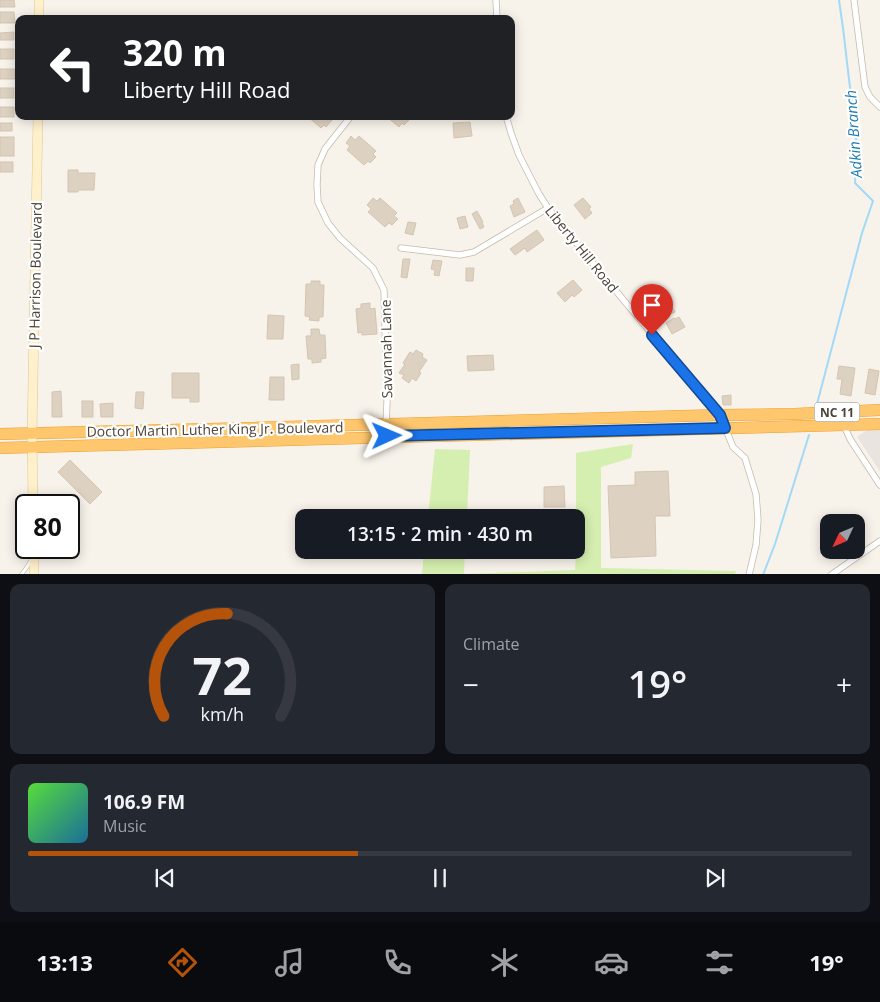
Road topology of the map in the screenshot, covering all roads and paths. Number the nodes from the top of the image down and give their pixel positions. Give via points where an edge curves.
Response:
1 (39, 0) edge
2 (496, 0) edge
3 (854, 0) edge
4 (39, 15) edge
5 (497, 15) edge
6 (880, 108) edge
7 (38, 120) edge
8 (348, 120) edge
9 (507, 120) edge
10 (548, 208) junction
11 (401, 248) dead end
12 (880, 410) edge
13 (843, 412) junction
14 (720, 415) junction
15 (386, 424) junction
16 (845, 424) junction
17 (880, 424) edge
18 (725, 428) junction
19 (32, 433) junction
20 (0, 434) edge
21 (387, 436) junction
22 (32, 447) junction
23 (0, 448) edge
24 (880, 485) edge
25 (33, 494) edge
26 (880, 541) edge
27 (31, 559) edge
28 (34, 559) edge
29 (21, 574) edge
30 (34, 574) edge
31 (749, 574) edge
32 (831, 574) edge

1 - 4 street
2 - 5 street
3 - 6 street via 865,88
7 - 19 street, J P Harrison Boulevard
8 - 15 street, Savannah Lane via 325,149 318,165 318,202 328,223 373,268 384,290
9 - 10 street, Liberty Hill Road via 519,155
10 - 11 street via 474,252 460,255
10 - 14 street, Liberty Hill Road
12 - 13 highway, Doctor Martin Luther King Jr. Boulevard / NC 11
13 - 14 highway, Doctor Martin Luther King Jr. Boulevard / NC 11
13 - 16 street
14 - 15 highway, Doctor Martin Luther King Jr. Boulevard / NC 11
14 - 18 street, Liberty Hill Road
15 - 19 highway, Doctor Martin Luther King Jr. Boulevard / NC 11
15 - 21 street, Savannah Lane
16 - 17 highway, Doctor Martin Luther King Jr. Boulevard / NC 11
16 - 18 highway, Doctor Martin Luther King Jr. Boulevard / NC 11
16 - 24 street via 855,448
18 - 21 highway, Doctor Martin Luther King Jr. Boulevard / NC 11
18 - 31 street, Liberty Hill Road via 732,447 745,458 756,494 756,545
19 - 20 highway, Doctor Martin Luther King Jr. Boulevard / NC 11
19 - 22 street, J P Harrison Boulevard
21 - 22 highway, Doctor Martin Luther King Jr. Boulevard / NC 11
22 - 23 highway, Doctor Martin Luther King Jr. Boulevard / NC 11
22 - 25 street, J P Harrison Boulevard
26 - 32 street
27 - 29 lane
28 - 30 street

